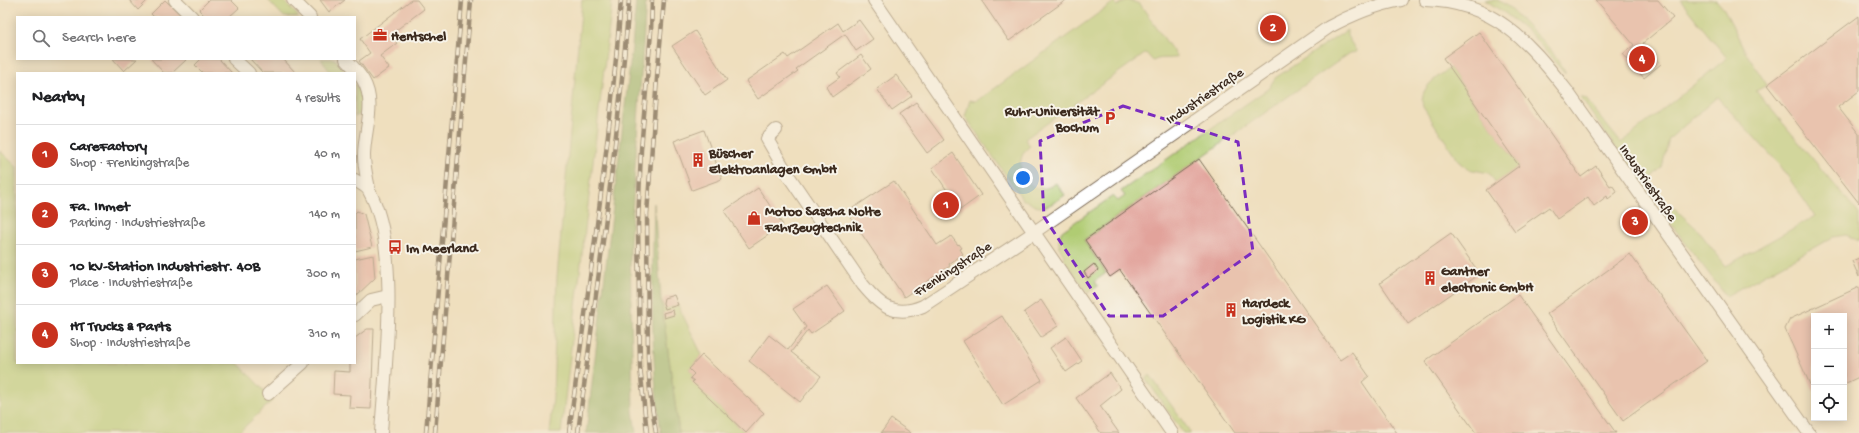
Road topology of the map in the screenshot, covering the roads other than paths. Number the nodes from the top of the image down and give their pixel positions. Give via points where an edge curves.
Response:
1 (175, 0) edge
2 (293, 0) edge
3 (874, 0) edge
4 (1401, 0) edge
5 (1425, 0) edge
6 (191, 16) edge
7 (309, 16) edge
8 (235, 60) edge
9 (347, 60) edge
10 (248, 72) edge
11 (776, 130) dead end
12 (356, 181) edge
13 (369, 189) junction
14 (1033, 233) junction
15 (388, 296) junction
16 (356, 314) edge
17 (302, 364) edge
18 (268, 394) dead end
19 (381, 433) edge
20 (1172, 433) edge
21 (1808, 433) edge

1 - 6 street
2 - 7 street
3 - 14 street
4 - 14 street, Industriestraße via 1378,4 1351,14 1329,27
5 - 21 street, Industriestraße via 1453,3 1480,11 1503,24 1523,40 1548,66
8 - 10 street
9 - 13 street via 363,79 368,90 370,102 364,155
11 - 14 street, Frenkingstraße via 767,138 788,174 863,285 875,300 891,310 904,312 923,306
12 - 13 street
13 - 15 street via 380,217 385,244
14 - 20 street
15 - 16 street via 371,300
15 - 19 street
17 - 18 street

